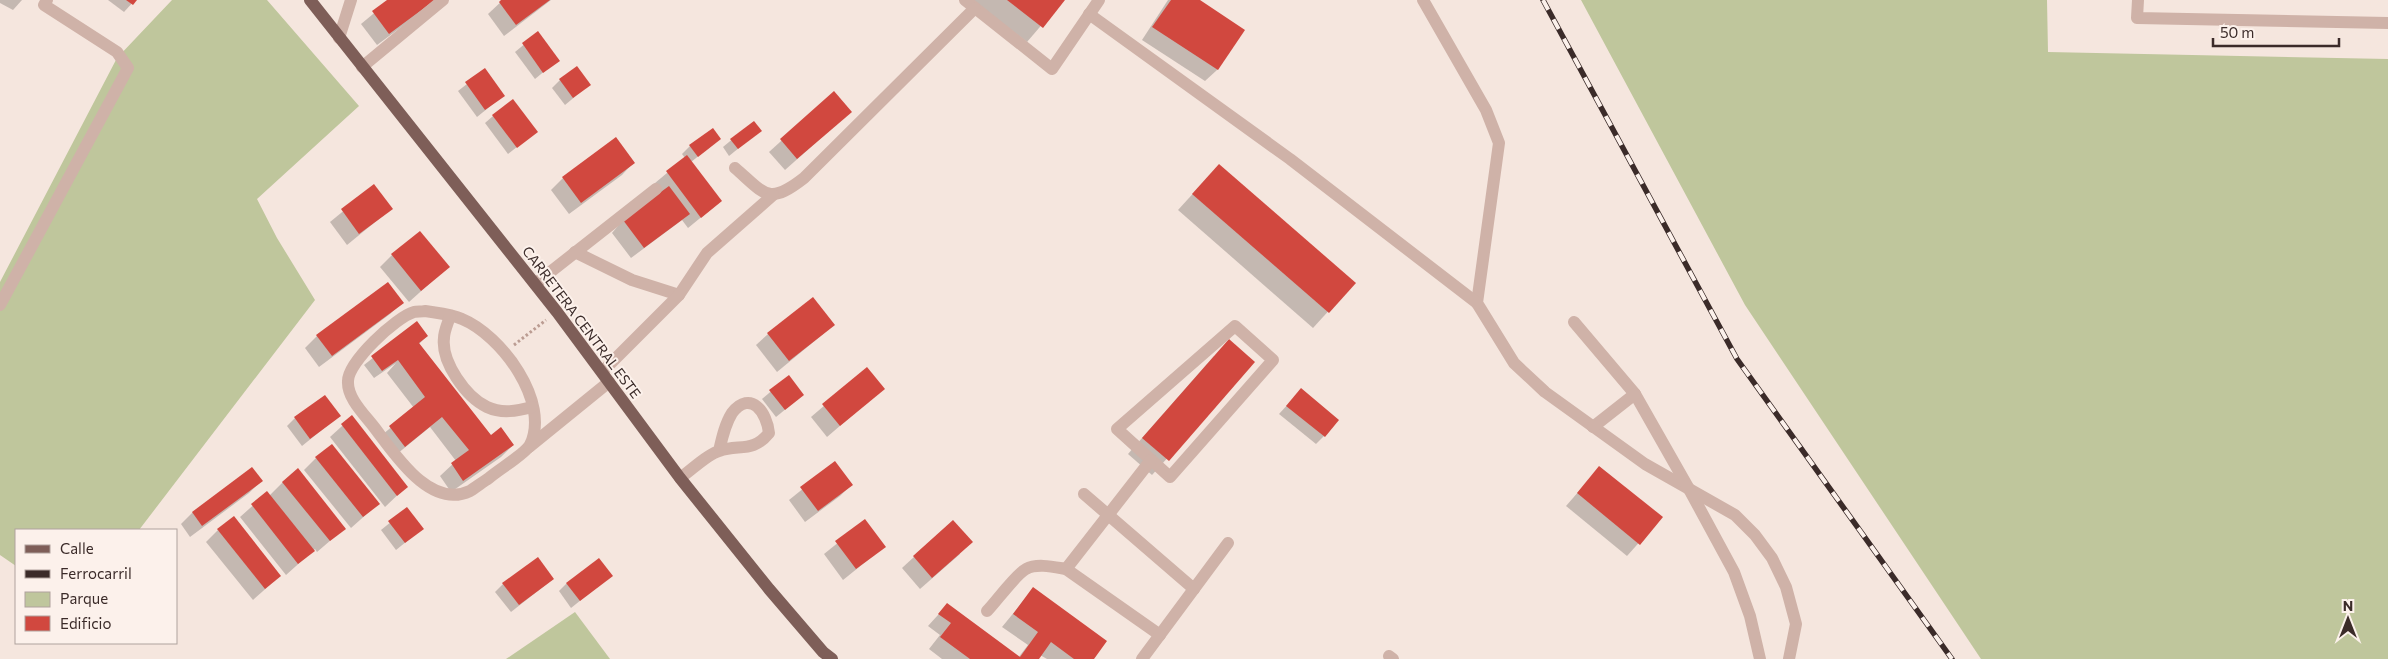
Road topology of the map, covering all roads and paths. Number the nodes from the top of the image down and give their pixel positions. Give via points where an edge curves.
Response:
1 (47, 0) edge
2 (310, 0) edge
3 (352, 0) edge
4 (443, 0) edge
5 (1099, 0) edge
6 (1423, 0) edge
7 (2138, 0) edge
8 (970, 4) edge
9 (1089, 14) junction
10 (2388, 23) edge
11 (339, 38) junction
12 (362, 67) junction
13 (734, 168) dead end
14 (656, 189) dead end
15 (773, 196) junction
16 (575, 252) junction
17 (535, 284) junction
18 (680, 295) junction
19 (1477, 303) junction
20 (0, 305) edge
21 (557, 312) junction
22 (450, 316) junction
23 (1574, 322) dead end
24 (505, 352) junction
25 (606, 377) junction
26 (1635, 394) junction
27 (532, 407) junction
28 (1593, 427) junction
29 (529, 447) junction
30 (719, 451) dead end
31 (1151, 460) junction
32 (680, 478) junction
33 (1689, 489) junction
34 (1084, 494) dead end
35 (1108, 515) junction
36 (1228, 543) dead end
37 (1066, 569) junction
38 (1194, 589) junction
39 (987, 611) dead end
40 (1160, 636) junction
41 (832, 659) edge
42 (1142, 659) edge
43 (1760, 659) edge
44 (1789, 659) edge

1 - 20 lane via 44,5 117,52 128,68
2 - 11 main road, CARRETERA CENTRAL ESTE
3 - 11 lane
4 - 12 lane
5 - 9 lane
6 - 19 lane via 1486,110 1498,143
7 - 10 lane via 2138,18
8 - 9 lane via 1052,69
8 - 15 lane via 804,178
9 - 19 lane via 1290,159
11 - 12 main road, CARRETERA CENTRAL ESTE
12 - 17 main road, CARRETERA CENTRAL ESTE
13 - 15 lane via 762,192
14 - 16 lane
15 - 18 lane via 708,253
16 - 17 lane
16 - 18 lane via 632,280
17 - 21 main road, CARRETERA CENTRAL ESTE
18 - 25 lane
19 - 28 lane via 1514,363 1545,392
21 - 24 path
21 - 25 main road, CARRETERA CENTRAL ESTE
22 - 24 lane via 481,330
22 - 27 lane via 444,338 446,356 474,398 503,411
22 - 29 lane via 413,312 384,332 362,353 351,370 348,381 352,397 400,461 424,486 451,494 469,491
23 - 26 lane
24 - 27 lane via 526,384
25 - 29 lane
25 - 32 main road, CARRETERA CENTRAL ESTE
26 - 28 lane
26 - 33 lane
27 - 29 lane via 535,431
28 - 33 lane via 1645,464
30 - 32 lane
31 - 31 lane via 1170,477 1272,360 1235,326 1117,430
31 - 35 lane
32 - 41 main road, CARRETERA CENTRAL ESTE via 769,589
33 - 43 lane via 1734,572 1750,616
33 - 44 lane via 1735,515 1756,535 1772,558 1786,587 1796,624
34 - 35 lane
35 - 37 lane
35 - 38 lane
36 - 38 lane
37 - 39 lane via 1038,566 1025,569
37 - 40 lane
38 - 40 lane
40 - 42 lane

